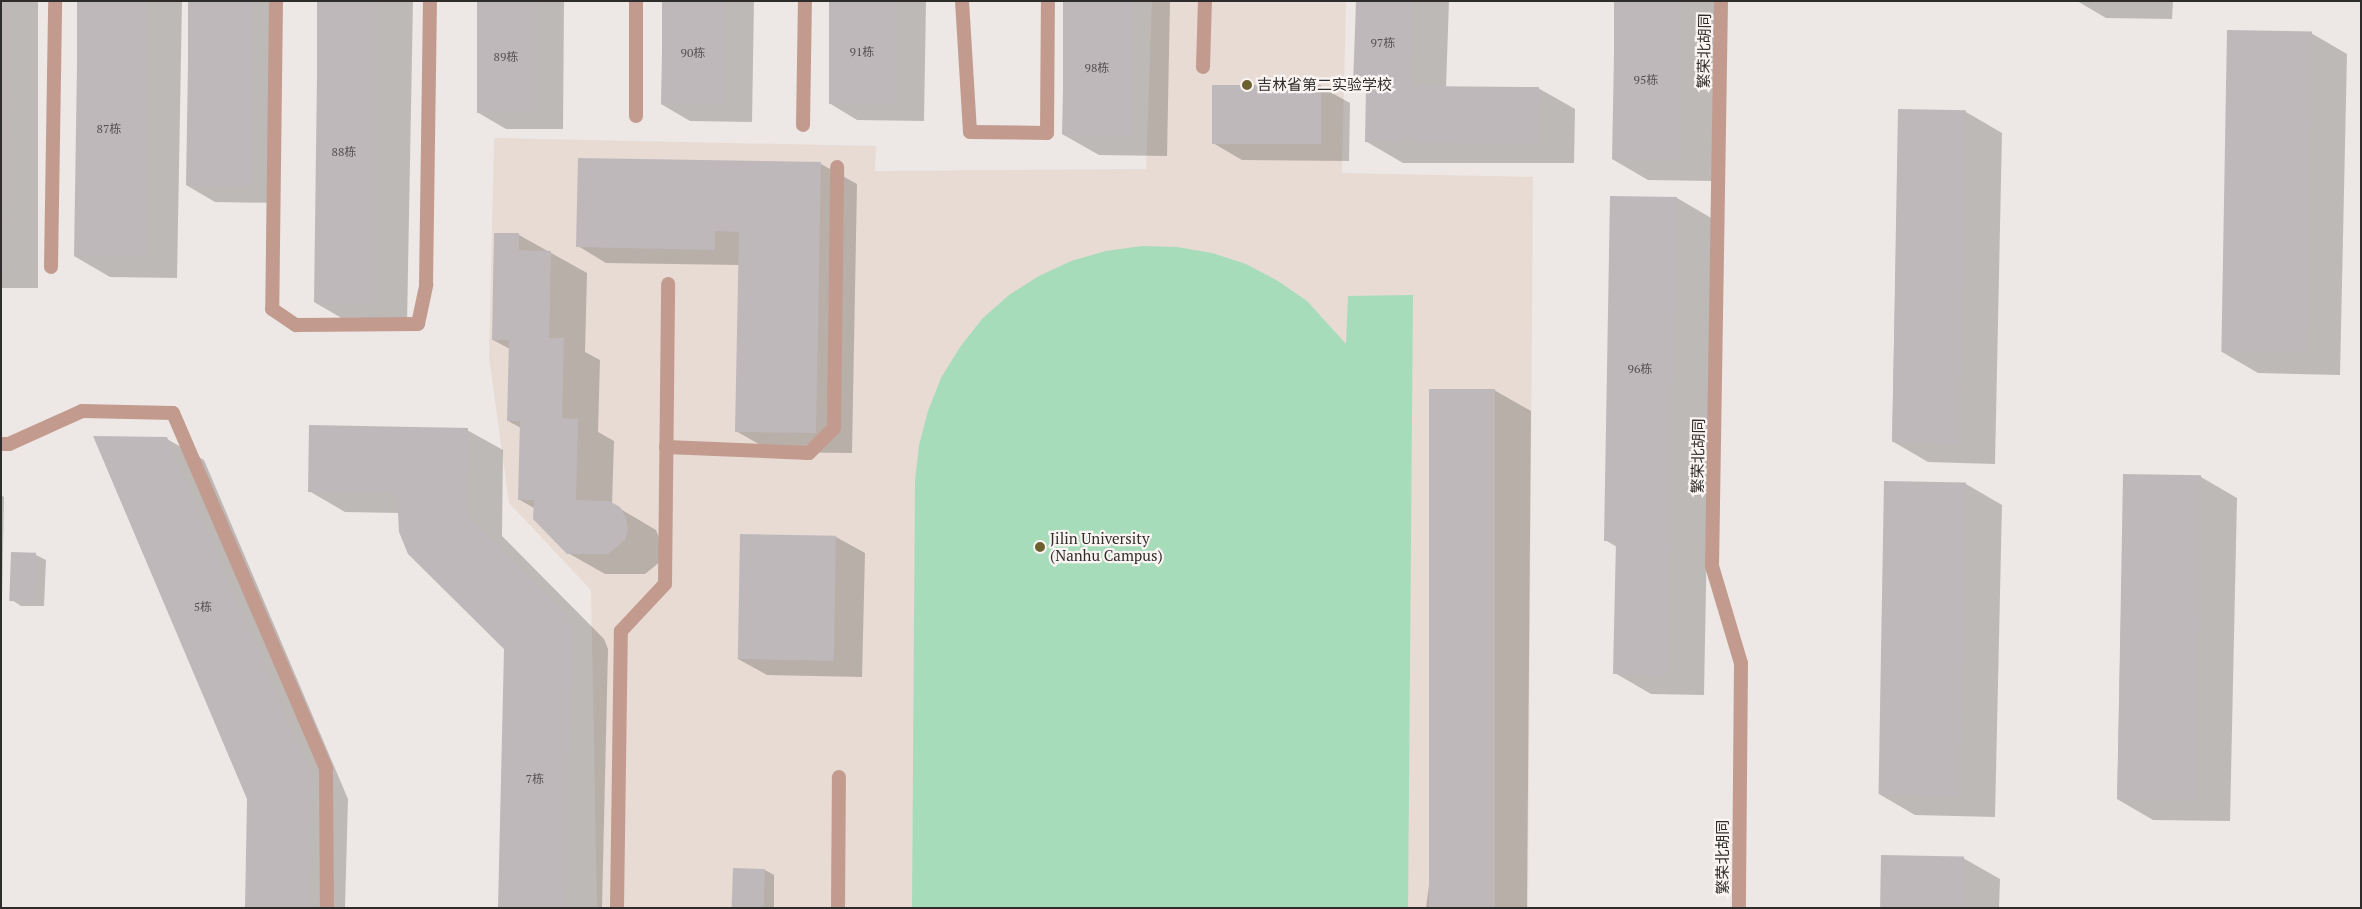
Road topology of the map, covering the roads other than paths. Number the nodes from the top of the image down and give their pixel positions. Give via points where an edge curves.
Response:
1 (55, 1) edge
2 (276, 1) edge
3 (430, 1) edge
4 (636, 1) edge
5 (804, 1) edge
6 (962, 1) edge
7 (1048, 1) edge
8 (1205, 1) edge
9 (1722, 1) edge
10 (1203, 67) dead end
11 (636, 116) dead end
12 (803, 125) dead end
13 (837, 167) dead end
14 (51, 267) dead end
15 (668, 284) dead end
16 (5, 444) edge
17 (666, 447) junction
18 (839, 777) dead end
19 (327, 908) edge
20 (618, 908) edge
21 (838, 908) edge
22 (1739, 908) edge

1 - 14 street
2 - 3 street via 272,309 296,326 418,324 426,285
4 - 11 street
5 - 12 street
6 - 7 street via 970,132 1047,132
8 - 10 street
9 - 22 street, 繁荣北胡同 via 1712,566 1741,663
13 - 17 street via 834,428 809,453
15 - 17 street
16 - 19 street via 82,411 173,413 326,769
17 - 20 street via 665,584 621,631
18 - 21 street

